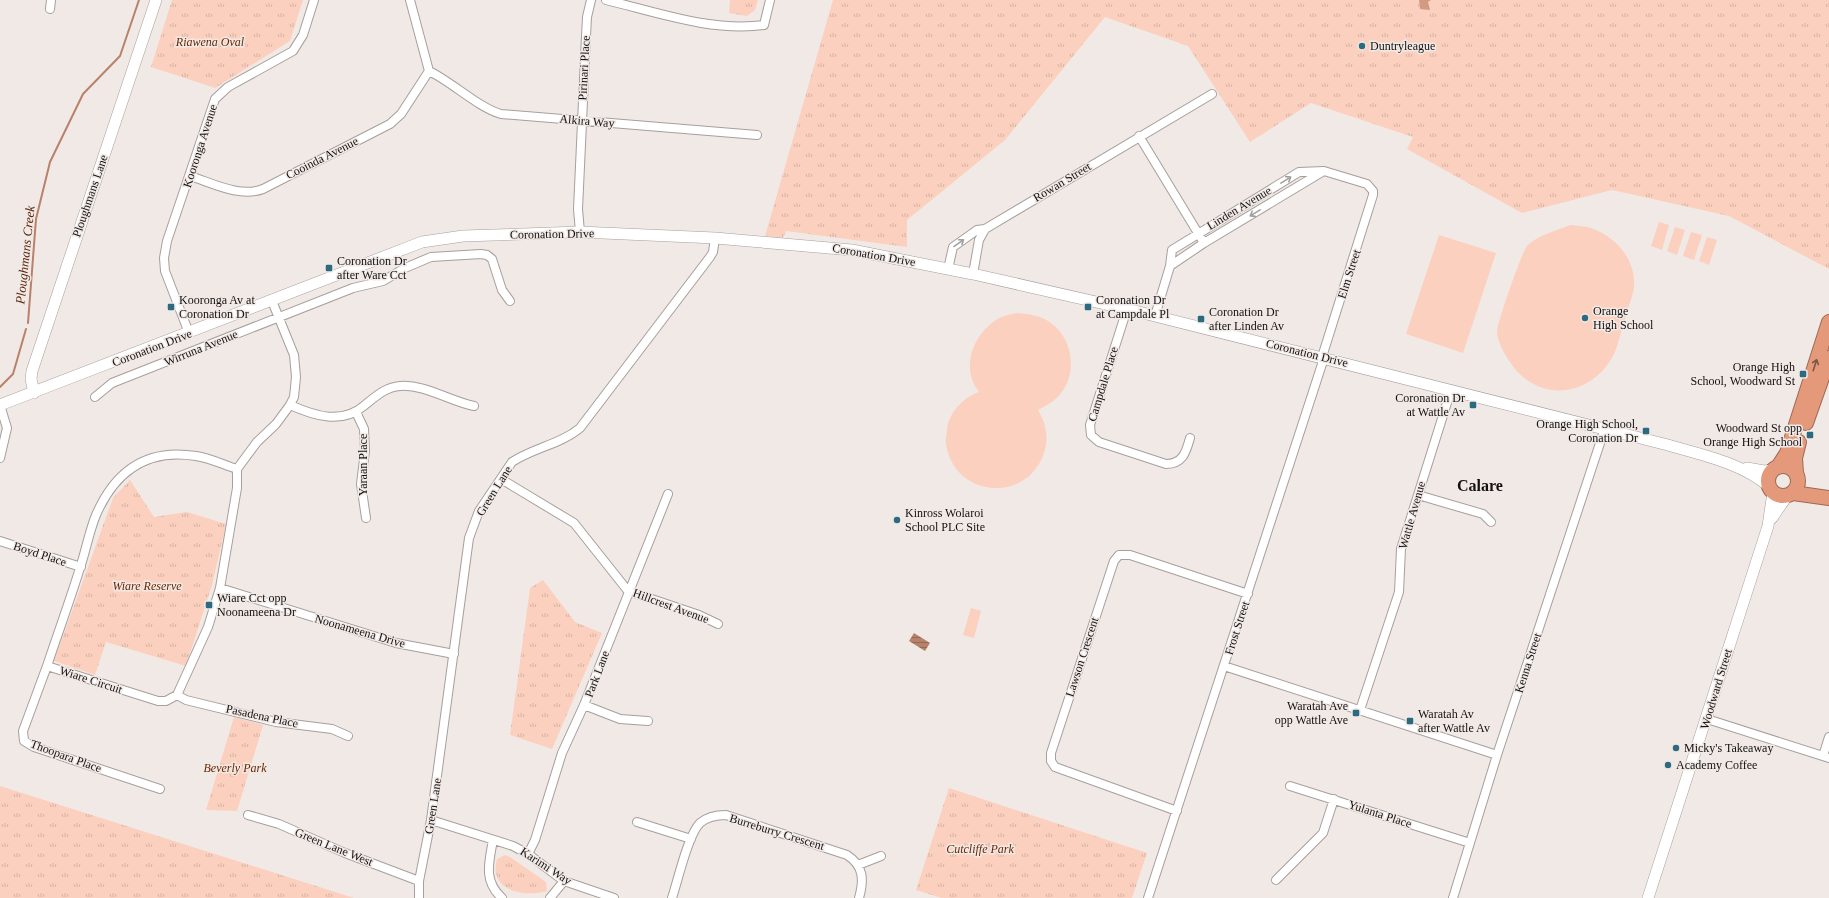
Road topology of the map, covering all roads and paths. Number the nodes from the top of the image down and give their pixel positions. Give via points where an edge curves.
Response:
1 (51, 0) edge
2 (156, 0) edge
3 (314, 0) edge
4 (410, 0) edge
5 (591, 0) edge
6 (606, 0) edge
7 (770, 0) edge
8 (50, 9) dead end
9 (430, 71) junction
10 (1212, 94) dead end
11 (582, 120) junction
12 (757, 135) dead end
13 (1139, 136) junction
14 (1324, 171) junction
15 (190, 176) junction
16 (1373, 191) joint
17 (985, 228) junction
18 (580, 232) junction
19 (1197, 233) junction
20 (715, 238) junction
21 (1204, 243) junction
22 (1170, 266) junction
23 (948, 269) junction
24 (973, 274) junction
25 (272, 301) junction
26 (510, 301) dead end
27 (1127, 309) junction
28 (1155, 316) junction
29 (279, 317) junction
30 (1829, 322) edge
31 (189, 333) junction
32 (1323, 357) junction
33 (1829, 358) edge
34 (1451, 390) junction
35 (34, 393) junction
36 (95, 397) dead end
37 (0, 405) edge
38 (290, 405) junction
39 (474, 406) dead end
40 (356, 412) junction
41 (1605, 428) junction
42 (1190, 438) dead end
43 (0, 458) edge
44 (1731, 465) junction
45 (237, 469) junction
46 (1776, 469) junction
47 (1797, 476) junction
48 (502, 479) junction
49 (1771, 489) junction
50 (668, 494) dead end
51 (1790, 494) junction
52 (1418, 495) junction
53 (1829, 498) edge
54 (366, 518) dead end
55 (1492, 522) dead end
56 (1768, 526) junction
57 (0, 541) edge
58 (81, 567) junction
59 (220, 588) junction
60 (628, 591) junction
61 (1248, 594) junction
62 (718, 624) dead end
63 (454, 654) junction
64 (47, 666) junction
65 (1224, 666) junction
66 (177, 695) junction
67 (584, 705) junction
68 (1360, 710) junction
69 (1707, 719) junction
70 (648, 721) dead end
71 (348, 736) dead end
72 (1829, 737) edge
73 (1497, 755) junction
74 (1826, 757) edge
75 (1290, 786) dead end
76 (160, 789) dead end
77 (1334, 799) junction
78 (1177, 811) junction
79 (248, 815) dead end
80 (431, 820) junction
81 (637, 822) dead end
82 (691, 839) junction
83 (493, 840) junction
84 (1470, 843) junction
85 (528, 854) junction
86 (882, 856) dead end
87 (858, 865) junction
88 (1276, 880) dead end
89 (419, 881) junction
90 (564, 881) junction
91 (1455, 897) edge
92 (419, 898) edge
93 (502, 898) edge
94 (550, 898) edge
95 (614, 898) edge
96 (672, 898) edge
97 (858, 898) edge
98 (1148, 898) edge
99 (1648, 898) edge

1 - 8 street
2 - 35 main road, Ploughmans Lane via 32,370
3 - 15 street, Kooronga Avenue via 303,35 293,51 228,87 215,99
4 - 9 street
5 - 11 street, Pirinari Place via 587,17
6 - 7 street via 694,21 750,27 764,25
9 - 11 street, Alkira Way via 445,78 496,113
9 - 15 street, Cooinda Avenue via 401,114 390,124 262,189 252,192 236,191
10 - 13 street, Rowan Street
11 - 12 street, Alkira Way
11 - 18 street, Pirinari Place via 578,209
13 - 17 street, Rowan Street
13 - 19 street
14 - 16 street, Linden Avenue via 1367,184
19 -> 14 street, Linden Avenue via 1299,172
14 -> 21 street, Linden Avenue
15 - 31 street, Kooronga Avenue via 167,241 164,258 165,271
16 - 32 street, Elm Street via 1373,199
23 -> 17 street, Rowan Street via 953,247 977,230
17 - 24 street via 979,240
18 - 20 main road, Coronation Drive
18 - 25 main road, Coronation Drive via 463,236 422,242
19 - 21 street
19 - 22 street, Linden Avenue via 1172,250
20 - 23 main road, Coronation Drive via 852,250
20 - 48 street, Green Lane via 710,257 580,428 572,434 520,456 512,462
21 - 22 street, Linden Avenue
22 - 28 street, Linden Avenue
23 - 24 main road, Coronation Drive
24 - 27 main road, Coronation Drive
25 - 29 street
25 - 31 main road, Coronation Drive
26 - 29 street, Wirruna Avenue via 502,290 492,259 488,255 440,256 422,260 383,281 353,288
27 - 28 main road, Coronation Drive
27 - 42 street, Campdale Place via 1090,425 1091,435 1099,442 1166,464 1177,463 1182,459
28 - 32 main road, Coronation Drive
29 - 36 street, Wirruna Avenue via 112,383
29 - 38 street via 296,365 296,388
46 -> 30 highway via 1787,453
31 - 35 main road, Coronation Drive
32 - 34 main road, Coronation Drive
32 - 61 street, Frost Street
33 - 47 highway via 1796,450
34 - 41 main road, Coronation Drive
34 - 52 street, Wattle Avenue
35 - 37 main road, Coronation Drive
37 - 43 street via 7,428
38 - 40 street via 311,414 328,417 345,416
38 - 45 street
39 - 40 street via 455,402 420,388 399,386 380,393
40 - 54 street, Yaraan Place via 364,429 365,451 361,484
41 - 44 main road, Coronation Drive
41 - 73 street, Kenna Street
44 - 46 main road, Coronation Drive via 1764,471
44 - 49 main road, Coronation Drive via 1755,476
45 - 58 street, Wiare Circuit via 196,456 165,455 140,461 120,476 105,496 95,517
45 - 59 street via 237,488
46 - 47 highway via 1789,468
46 - 49 highway via 1769,478
47 - 51 highway via 1797,487
47 - 53 highway
48 - 60 street, Hillcrest Avenue via 574,523
48 - 63 street, Green Lane via 479,511 469,538
49 - 51 highway via 1779,496
49 - 56 main road, Woodward Street
50 - 60 street, Park Lane
51 - 53 highway
51 - 56 main road, Woodward Street
52 - 55 street via 1482,514
52 - 68 street, Wattle Avenue via 1401,549 1399,592
56 - 69 main road, Woodward Street
57 - 58 street, Boyd Place
58 - 64 street, Wiare Circuit
59 - 63 street, Noonameena Drive via 396,642
59 - 66 street via 208,627
60 - 62 street, Hillcrest Avenue
60 - 67 street, Park Lane
61 - 65 street, Frost Street
61 - 78 street, Lawson Crescent via 1130,555 1119,555 1114,560 1051,753 1051,761 1056,767
63 - 80 street, Green Lane
64 - 66 street, Wiare Circuit via 158,701 166,701
64 - 76 street, Thoopara Place via 24,731 24,741 34,747
65 - 68 street
65 - 78 street, Frost Street
66 - 71 street, Pasadena Place via 186,700 276,722 332,729
67 - 70 street via 620,719
67 - 85 street, Park Lane via 562,753 535,840
68 - 73 street
69 - 74 street
69 - 99 main road, Woodward Street
72 - 74 street
73 - 84 street, Kenna Street
75 - 77 street, Yulanta Place
77 - 84 street, Yulanta Place
77 - 88 street via 1323,833
78 - 98 street, Frost Street
79 - 89 street, Green Lane West via 279,824
80 - 83 street, Karimi Way
80 - 89 street, Green Lane
81 - 82 street
82 - 87 street, Burreburry Crescent via 704,820 726,815 841,852
82 - 96 street, Burreburry Crescent
83 - 85 street, Karimi Way
83 - 93 street via 488,874 491,885
84 - 91 street, Kenna Street
85 - 90 street, Karimi Way
86 - 87 street
87 - 97 street via 863,879
89 - 92 street, Green Lane
90 - 94 street
90 - 95 street, Karimi Way

